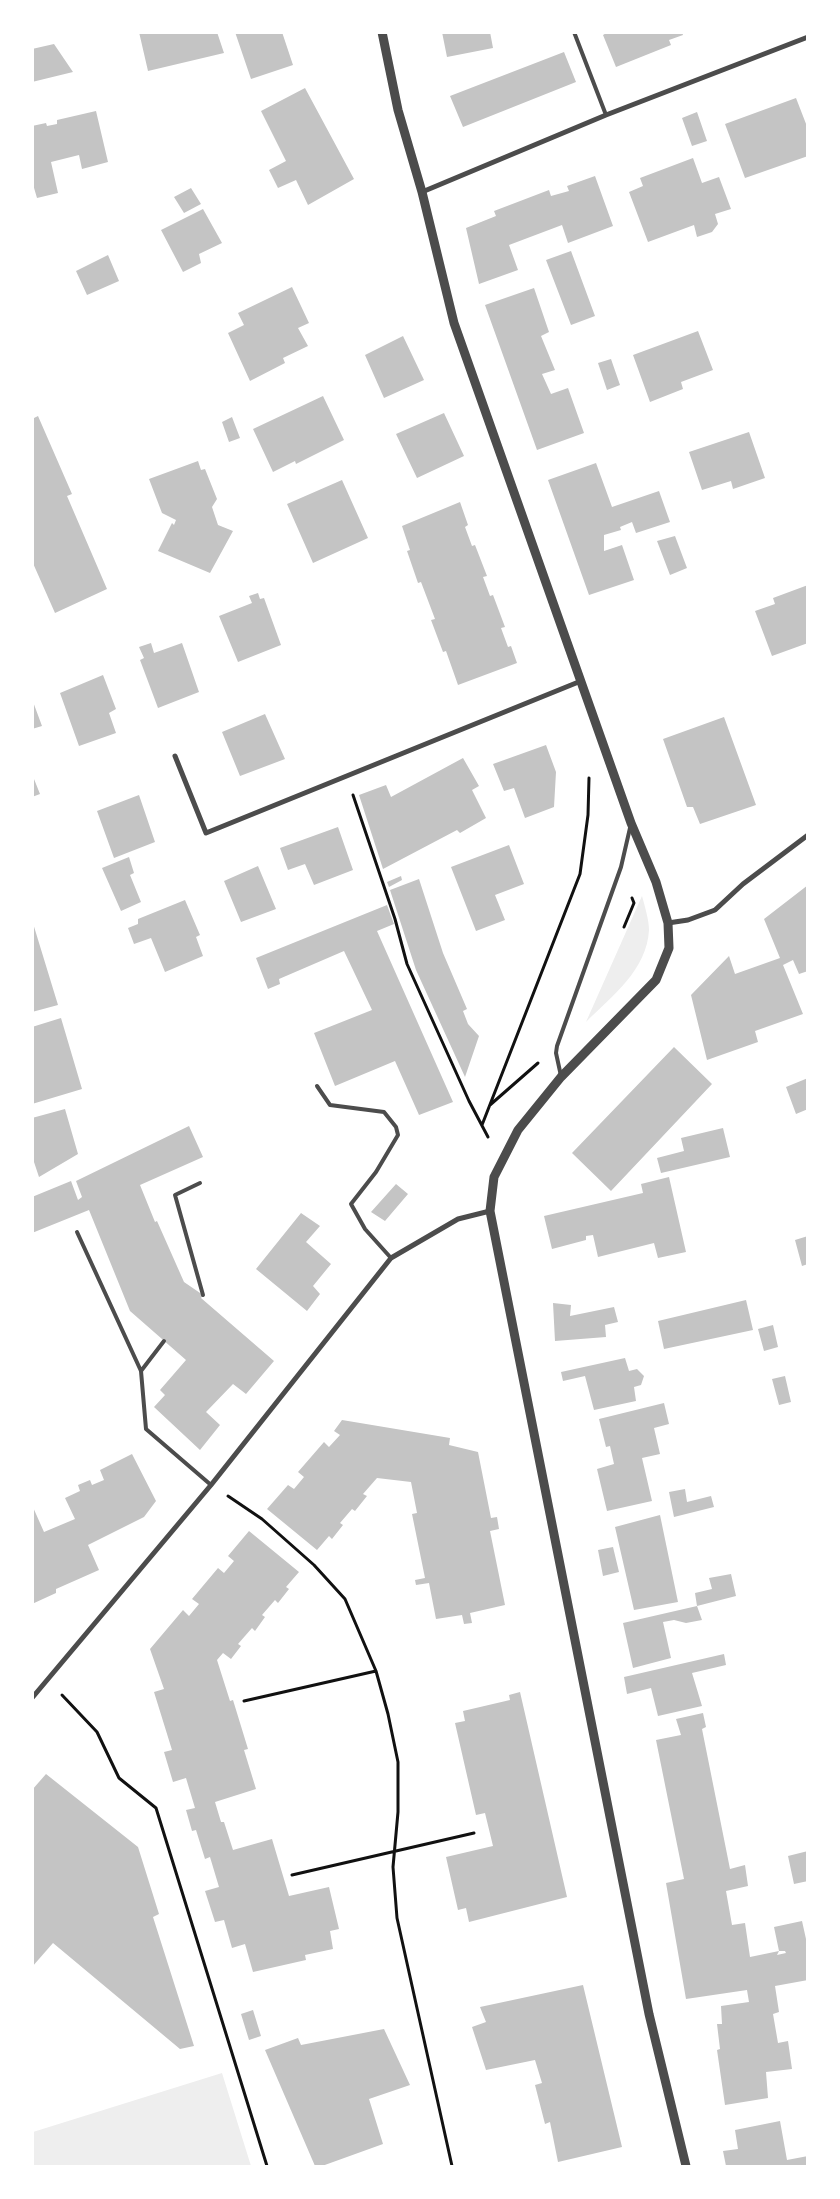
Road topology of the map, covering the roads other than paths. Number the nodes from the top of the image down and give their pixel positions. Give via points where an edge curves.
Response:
1 (382, 32) edge
2 (574, 32) edge
3 (808, 37) edge
4 (606, 115) junction
5 (422, 192) junction
6 (581, 681) junction
7 (175, 756) dead end
8 (631, 823) junction
9 (808, 835) edge
10 (668, 923) junction
11 (561, 1077) junction
12 (318, 1086) dead end
13 (200, 1182) dead end
14 (490, 1211) junction
15 (77, 1232) dead end
16 (391, 1258) junction
17 (202, 1295) dead end
18 (164, 1341) dead end
19 (141, 1371) junction
20 (211, 1485) junction
21 (32, 1698) edge
22 (686, 2166) edge

1 - 5 street via 398,110
2 - 4 lane
3 - 4 street
4 - 5 street
5 - 6 street via 454,323
6 - 7 street via 206,834
6 - 8 street
8 - 10 street via 656,882
8 - 11 lane via 621,867 557,1046
9 - 10 street via 743,884 715,910
10 - 11 street via 668,948 656,980
11 - 14 street via 514,1138 494,1177
12 - 16 lane via 330,1105 384,1112 396,1127 398,1135 376,1172 351,1204 365,1230
13 - 17 lane via 175,1195
14 - 16 street via 458,1219
14 - 22 street via 649,2014
15 - 19 lane
16 - 20 street
18 - 19 lane
19 - 20 lane via 146,1429
20 - 21 street

